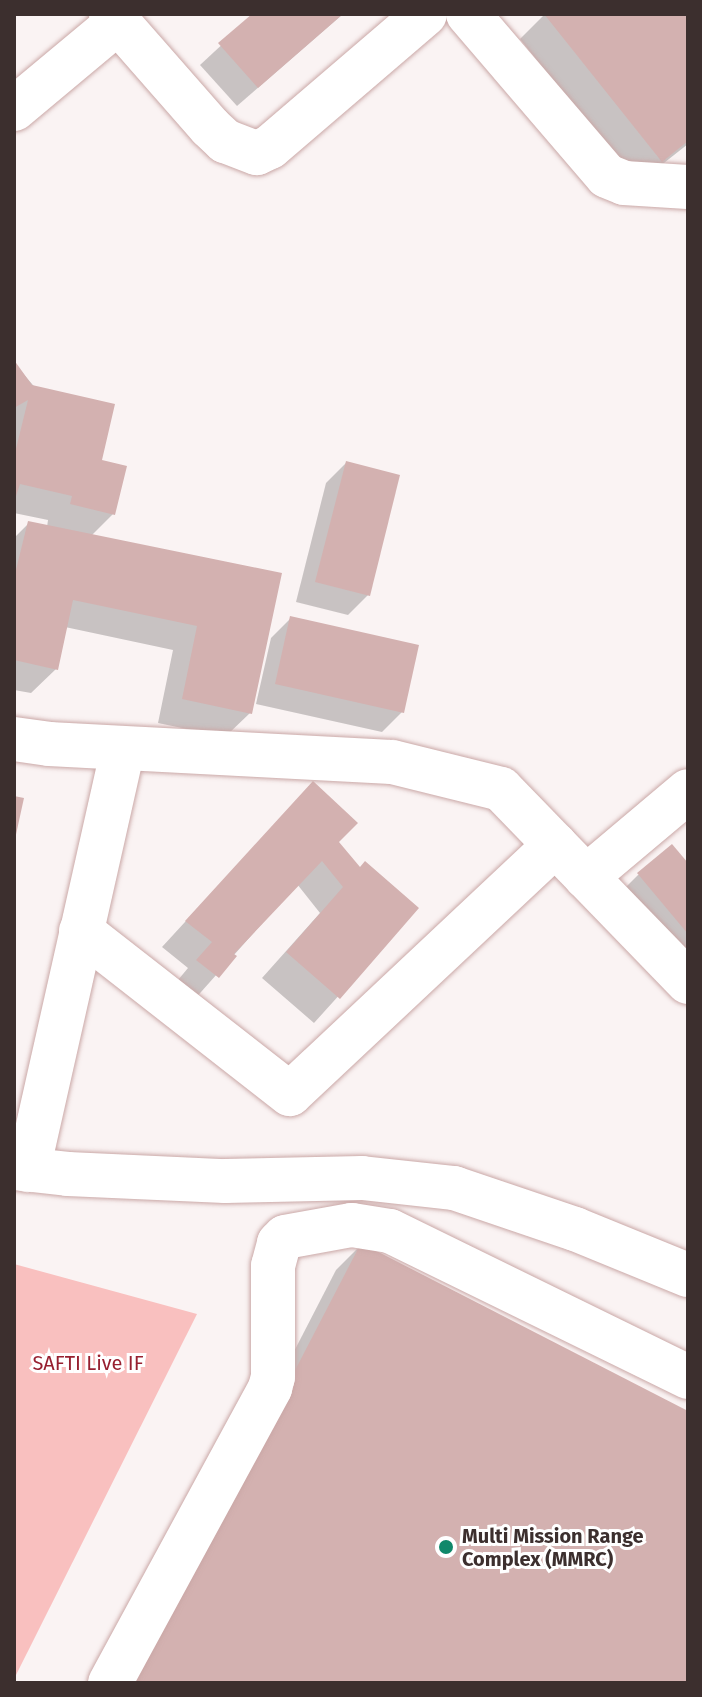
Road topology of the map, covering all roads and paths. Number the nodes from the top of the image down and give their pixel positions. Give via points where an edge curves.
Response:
1 (425, 14) edge
2 (468, 14) edge
3 (115, 18) edge
4 (14, 109) edge
5 (688, 187) edge
6 (14, 739) edge
7 (123, 749) junction
8 (688, 791) edge
9 (555, 845) junction
10 (586, 877) junction
11 (81, 931) junction
12 (688, 982) edge
13 (21, 1169) edge
14 (688, 1275) edge
15 (688, 1377) edge
16 (110, 1683) edge

1 - 3 lane via 257,153 225,141 210,127
2 - 5 lane via 607,176 624,183
3 - 4 lane
6 - 7 lane
7 - 9 lane via 392,762 448,773 501,789
7 - 11 lane
8 - 10 lane
9 - 10 lane
9 - 11 lane via 290,1094
10 - 12 lane
11 - 13 lane
13 - 14 lane via 225,1181 362,1178 454,1188
15 - 16 lane via 390,1231 352,1225 285,1237 273,1266 270,1388

